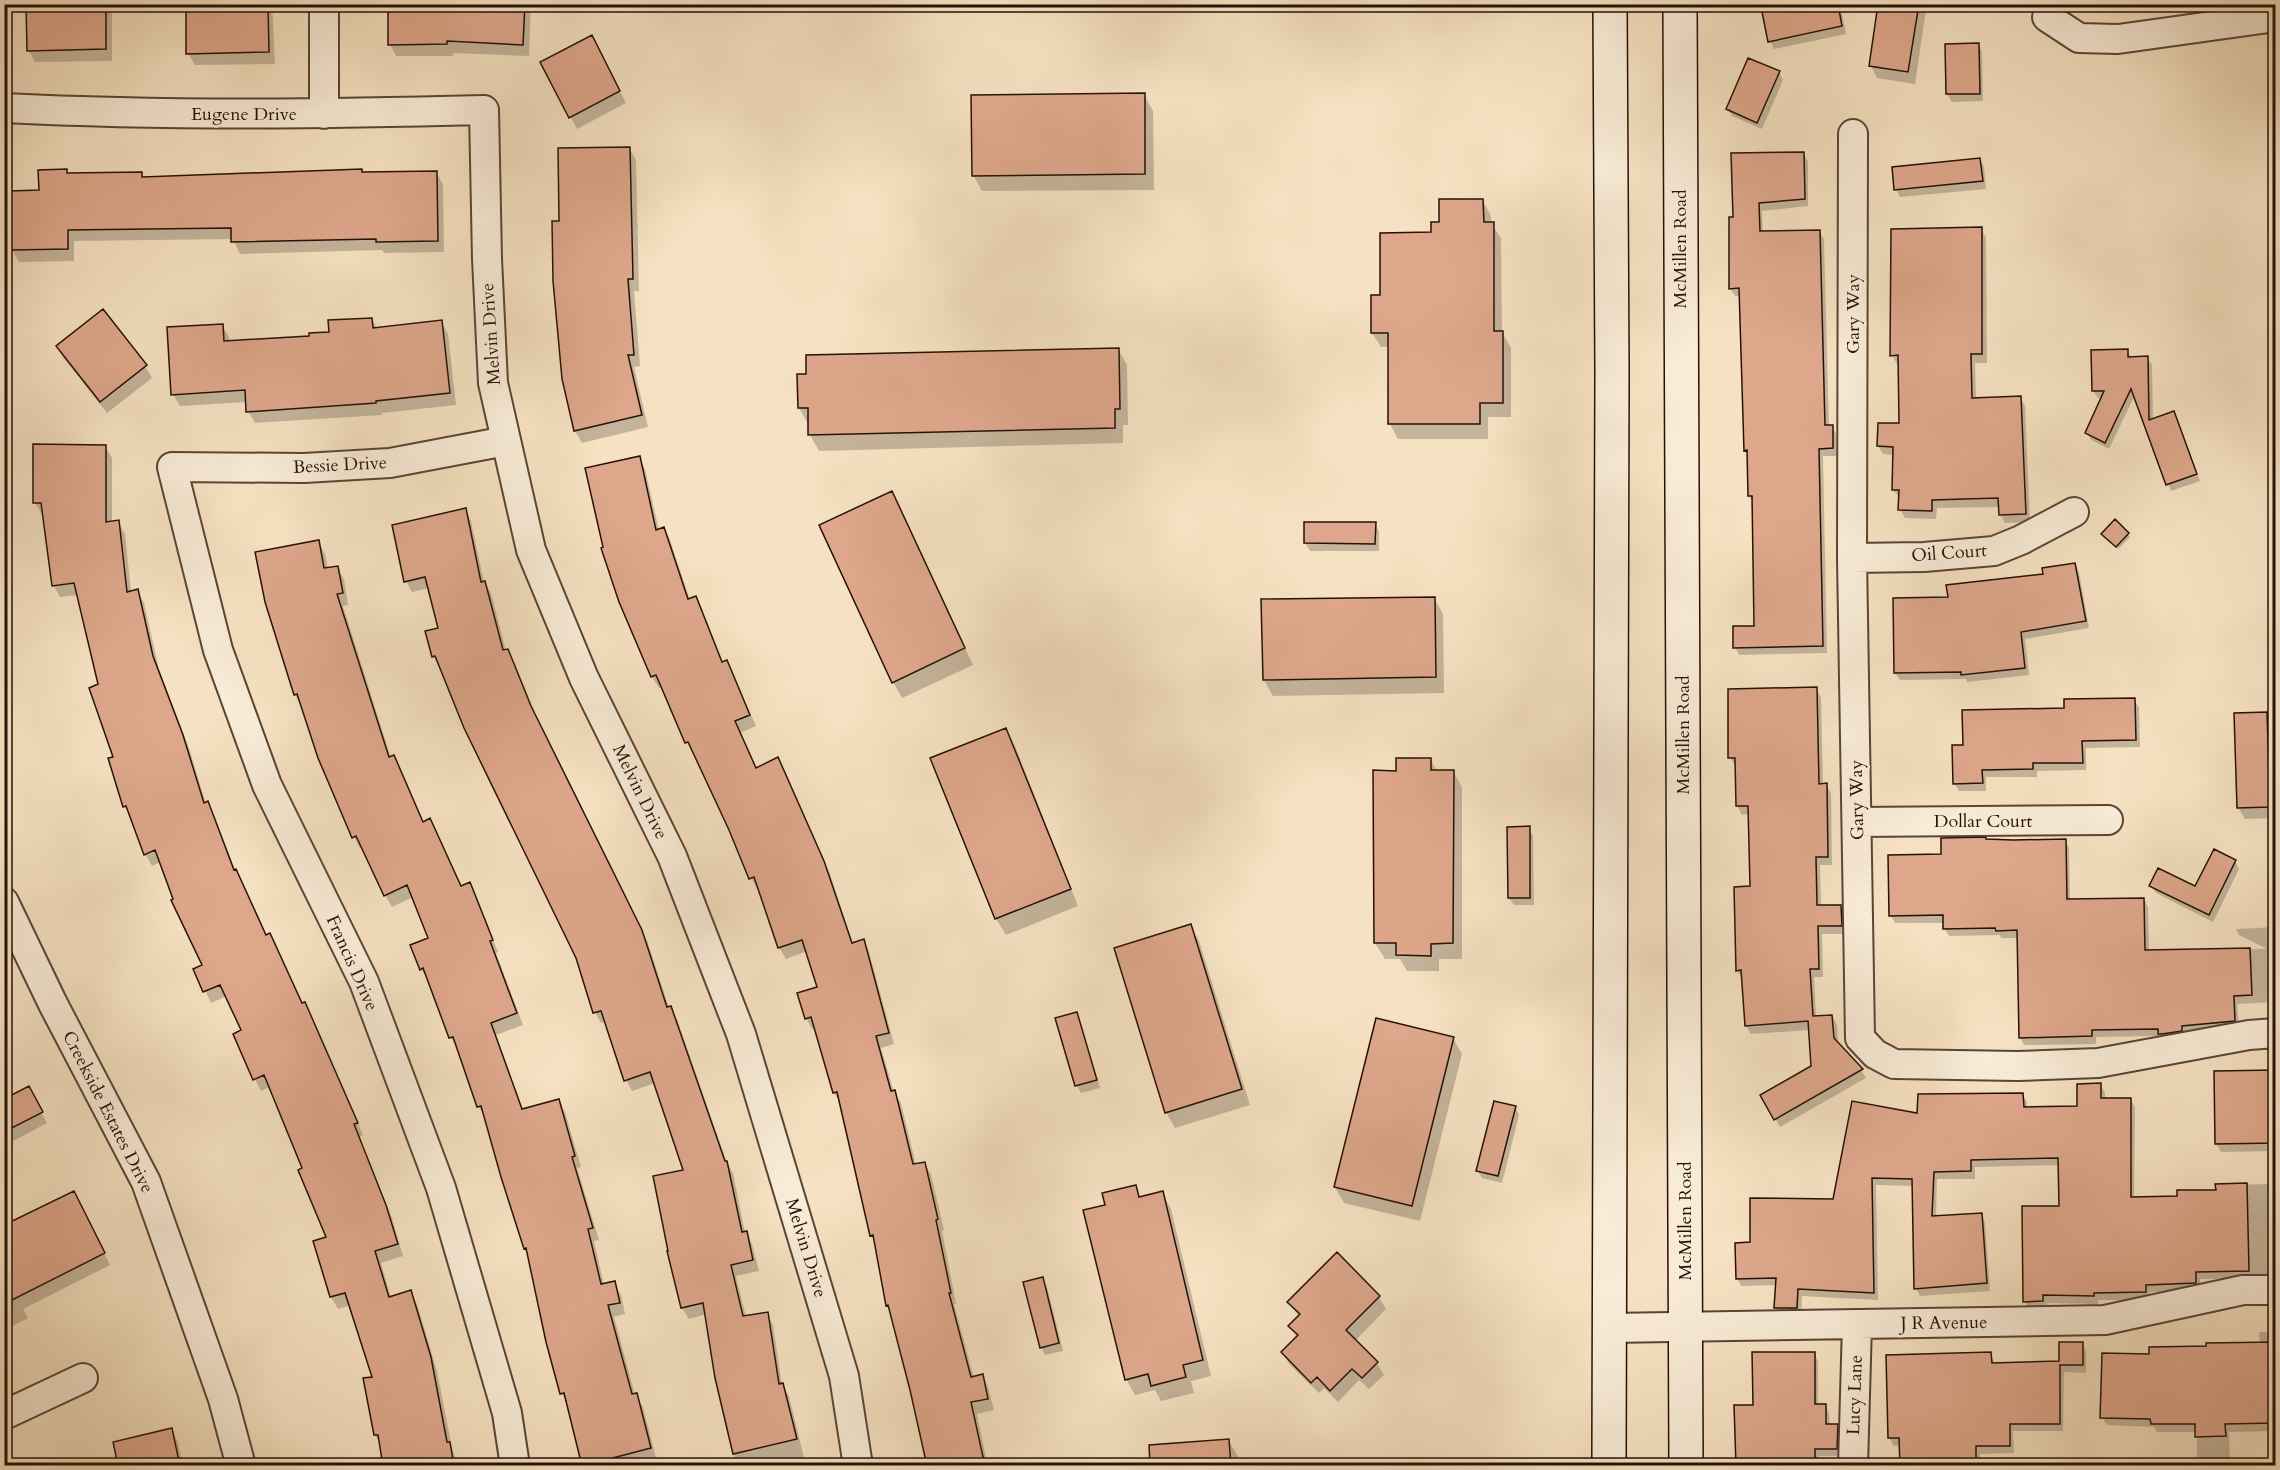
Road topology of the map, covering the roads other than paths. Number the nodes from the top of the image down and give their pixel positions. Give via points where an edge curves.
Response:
1 (324, 4) edge
2 (1610, 4) edge
3 (1680, 4) edge
4 (2047, 17) dead end
5 (2276, 17) edge
6 (4, 108) edge
7 (484, 110) joint
8 (324, 114) junction
9 (1853, 134) dead end
10 (506, 441) junction
11 (172, 467) joint
12 (2074, 512) dead end
13 (1852, 558) junction
14 (2108, 820) dead end
15 (1858, 822) junction
16 (4, 902) edge
17 (2276, 1034) edge
18 (2276, 1290) edge
19 (1857, 1324) junction
20 (1686, 1327) junction
21 (1610, 1328) junction
22 (83, 1378) dead end
23 (4, 1415) edge
24 (240, 1466) edge
25 (515, 1466) edge
26 (858, 1466) edge
27 (1609, 1466) edge
28 (1686, 1466) edge
29 (1853, 1466) edge

1 - 8 street
2 - 21 main road
3 - 20 main road, McMillen Road
4 - 5 street via 2079,38 2118,39
6 - 8 street, Eugene Drive via 104,113
7 - 8 street, Eugene Drive
7 - 10 street, Melvin Drive via 493,383
9 - 13 street, Gary Way
10 - 11 street, Bessie Drive via 390,463 304,468
10 - 26 street, Melvin Drive via 531,550 584,678 672,856 741,1035 844,1376
11 - 25 street, Francis Drive via 218,650 267,785 364,982 441,1188 507,1413
12 - 13 street, Oil Court via 1994,550
13 - 15 street, Gary Way
14 - 15 street, Dollar Court
15 - 17 street, Gary Way via 1860,1038 1875,1054 1894,1064 2098,1063 2238,1037
16 - 24 street, Creekside Estates Drive via 146,1182 223,1399
18 - 19 street, J R Avenue via 2243,1290 2105,1320
19 - 20 street, J R Avenue
19 - 29 street, Lucy Lane
20 - 21 street, J R Avenue
20 - 28 main road, McMillen Road
21 - 27 main road
22 - 23 street

